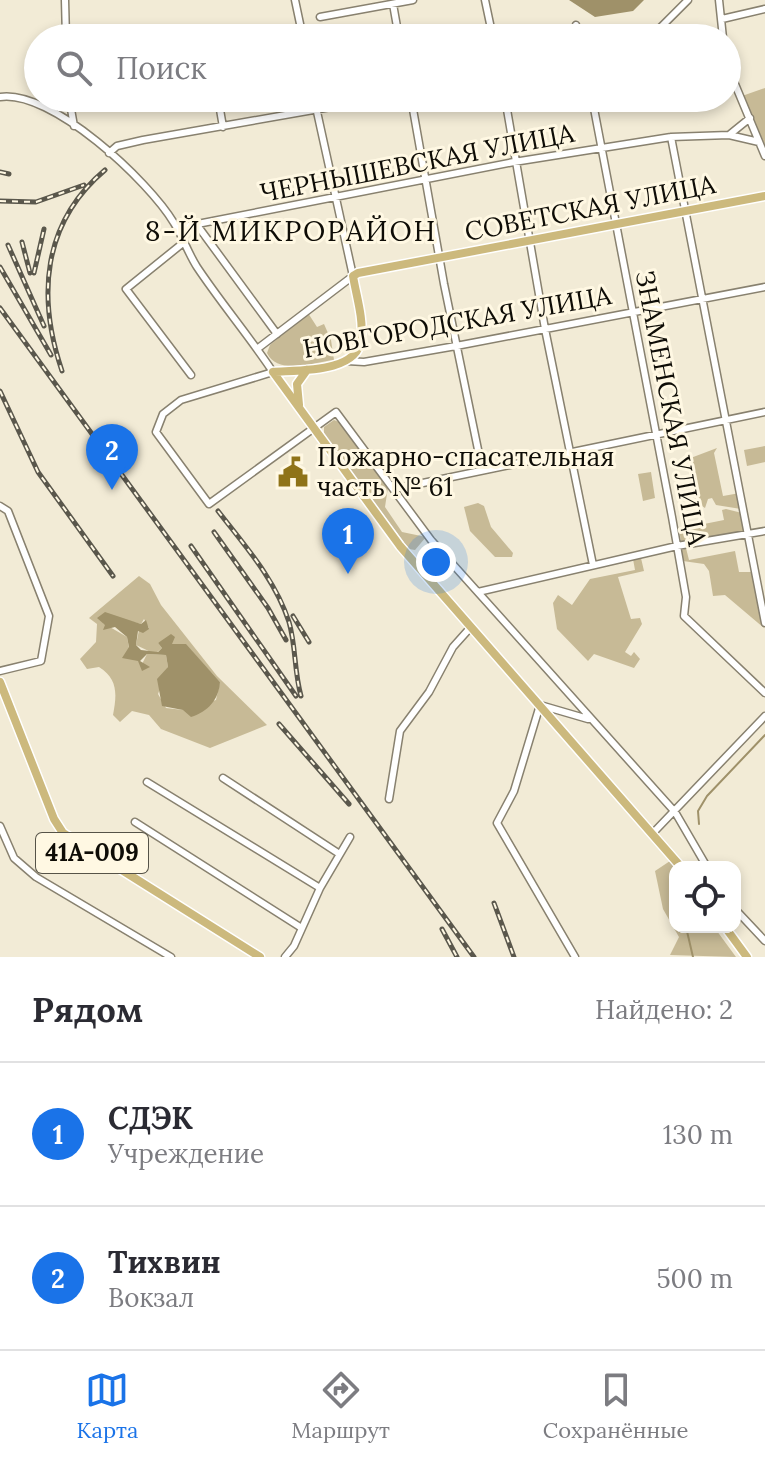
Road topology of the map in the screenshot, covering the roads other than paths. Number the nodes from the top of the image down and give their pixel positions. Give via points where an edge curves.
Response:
1 (65, 0) edge
2 (295, 0) edge
3 (413, 0) edge
4 (485, 0) edge
5 (688, 0) edge
6 (719, 0) edge
7 (392, 2) edge
8 (765, 9) edge
9 (320, 17) dead end
10 (722, 19) junction
11 (66, 24) edge
12 (300, 24) edge
13 (396, 24) edge
14 (490, 24) edge
15 (664, 24) edge
16 (722, 24) edge
17 (0, 97) edge
18 (741, 97) edge
19 (24, 98) edge
20 (51, 112) edge
21 (72, 112) edge
22 (220, 112) edge
23 (305, 112) edge
24 (316, 112) edge
25 (414, 112) edge
26 (507, 112) edge
27 (595, 112) edge
28 (750, 118) junction
29 (74, 126) junction
30 (223, 127) junction
31 (729, 135) junction
32 (671, 137) junction
33 (759, 142) junction
34 (602, 148) junction
35 (109, 153) junction
36 (765, 156) edge
37 (514, 162) junction
38 (426, 178) junction
39 (765, 196) edge
40 (334, 198) junction
41 (688, 211) junction
42 (616, 224) junction
43 (197, 225) junction
44 (177, 228) junction
45 (528, 240) junction
46 (183, 243) junction
47 (439, 257) junction
48 (353, 276) junction
49 (765, 287) edge
50 (703, 299) junction
51 (632, 313) junction
52 (545, 329) junction
53 (277, 334) junction
54 (456, 346) junction
55 (257, 349) junction
56 (347, 361) junction
57 (309, 369) junction
58 (273, 372) junction
59 (191, 375) dead end
60 (300, 409) junction
61 (765, 412) edge
62 (728, 419) junction
63 (312, 429) junction
64 (656, 434) junction
65 (569, 450) junction
66 (482, 469) junction
67 (394, 489) junction
68 (0, 506) edge
69 (765, 531) edge
70 (750, 534) junction
71 (677, 546) junction
72 (593, 565) junction
73 (478, 592) junction
74 (765, 623) edge
75 (470, 628) junction
76 (0, 671) edge
77 (0, 682) edge
78 (765, 693) edge
79 (3, 698) edge
80 (540, 705) junction
81 (765, 716) edge
82 (591, 720) junction
83 (223, 778) dead end
84 (147, 782) dead end
85 (389, 799) dead end
86 (675, 812) junction
87 (135, 822) dead end
88 (0, 826) edge
89 (653, 833) junction
90 (350, 837) dead end
91 (338, 853) junction
92 (676, 861) edge
93 (704, 861) edge
94 (320, 888) junction
95 (741, 915) edge
96 (300, 927) junction
97 (729, 933) edge
98 (765, 941) edge
99 (171, 957) edge
100 (260, 957) edge
101 (285, 957) edge
102 (575, 957) edge
103 (747, 957) edge

1 - 11 street
2 - 12 street
3 - 7 street
4 - 14 street
5 - 15 street
6 - 10 street
7 - 9 street
7 - 13 street
8 - 10 street
10 - 16 street
17 - 19 street
18 - 28 street
20 - 29 street
21 - 29 street
22 - 30 street
23 - 30 street
24 - 40 street
25 - 38 street
26 - 37 street
27 - 34 street, ЗНАМЕНСКАЯ УЛИЦА
28 - 31 street
28 - 33 street
29 - 35 street
30 - 35 street via 122,144
31 - 32 street, ЧЕРНЫШЕВСКАЯ УЛИЦА
31 - 33 street, ЧЕРНЫШЕВСКАЯ УЛИЦА
32 - 34 street, ЧЕРНЫШЕВСКАЯ УЛИЦА
32 - 41 street
33 - 36 street
34 - 37 street, ЧЕРНЫШЕВСКАЯ УЛИЦА
34 - 42 street, ЗНАМЕНСКАЯ УЛИЦА
35 - 44 street
37 - 38 street, ЧЕРНЫШЕВСКАЯ УЛИЦА
37 - 45 street
38 - 40 street, ЧЕРНЫШЕВСКАЯ УЛИЦА
38 - 47 street
39 - 41 main road, СОВЕТСКАЯ УЛИЦА
40 - 43 street, ЧЕРНЫШЕВСКАЯ УЛИЦА
40 - 48 street
41 - 42 main road, СОВЕТСКАЯ УЛИЦА
41 - 50 street
42 - 45 main road, СОВЕТСКАЯ УЛИЦА
42 - 51 street, ЗНАМЕНСКАЯ УЛИЦА
43 - 44 street, ЧЕРНЫШЕВСКАЯ УЛИЦА
43 - 53 street
44 - 46 street
45 - 47 main road, СОВЕТСКАЯ УЛИЦА
45 - 52 street
46 - 55 street
46 - 59 street via 126,289
47 - 48 main road, СОВЕТСКАЯ УЛИЦА
47 - 54 street
48 - 53 street, СОВЕТСКАЯ УЛИЦА
48 - 56 main road via 361,341
49 - 50 street, НОВГОРОДСКАЯ УЛИЦА
50 - 51 street, НОВГОРОДСКАЯ УЛИЦА
50 - 62 street
51 - 52 street, НОВГОРОДСКАЯ УЛИЦА
51 - 64 street, ЗНАМЕНСКАЯ УЛИЦА
52 - 54 street, НОВГОРОДСКАЯ УЛИЦА
52 - 65 street
53 - 55 street, СОВЕТСКАЯ УЛИЦА
54 - 56 street, НОВГОРОДСКАЯ УЛИЦА
54 - 66 street
55 - 58 street
56 - 57 main road, НОВГОРОДСКАЯ УЛИЦА
57 - 58 main road, НОВГОРОДСКАЯ УЛИЦА
57 - 60 main road via 297,384
58 - 60 main road
58 - 63 street, НОВГОРОДСКАЯ УЛИЦА via 181,400 163,414 156,432 209,504
60 - 63 main road
61 - 62 street
62 - 64 street
62 - 70 street
63 - 67 street via 336,412
63 - 75 main road
64 - 65 street
64 - 71 street, ЗНАМЕНСКАЯ УЛИЦА
65 - 66 street
65 - 72 street
66 - 67 street
67 - 73 street
68 - 76 street via 8,511 49,616 41,661
69 - 70 street
70 - 71 street
70 - 74 street
71 - 72 street
71 - 78 street, ЗНАМЕНСКАЯ УЛИЦА via 684,616
72 - 73 street
73 - 82 street
75 - 80 main road
75 - 85 street via 400,731
77 - 79 main road, 41А-009
79 - 100 main road, 41А-009 via 63,833
80 - 82 street
80 - 89 main road
80 - 102 street via 514,791 497,823
81 - 86 street
82 - 86 street
83 - 91 street
84 - 94 street
86 - 89 street
86 - 93 street
87 - 96 street
88 - 99 street via 14,858 36,877
89 - 92 main road
90 - 91 street
91 - 94 street
94 - 96 street
95 - 98 street
96 - 101 street
97 - 103 main road

